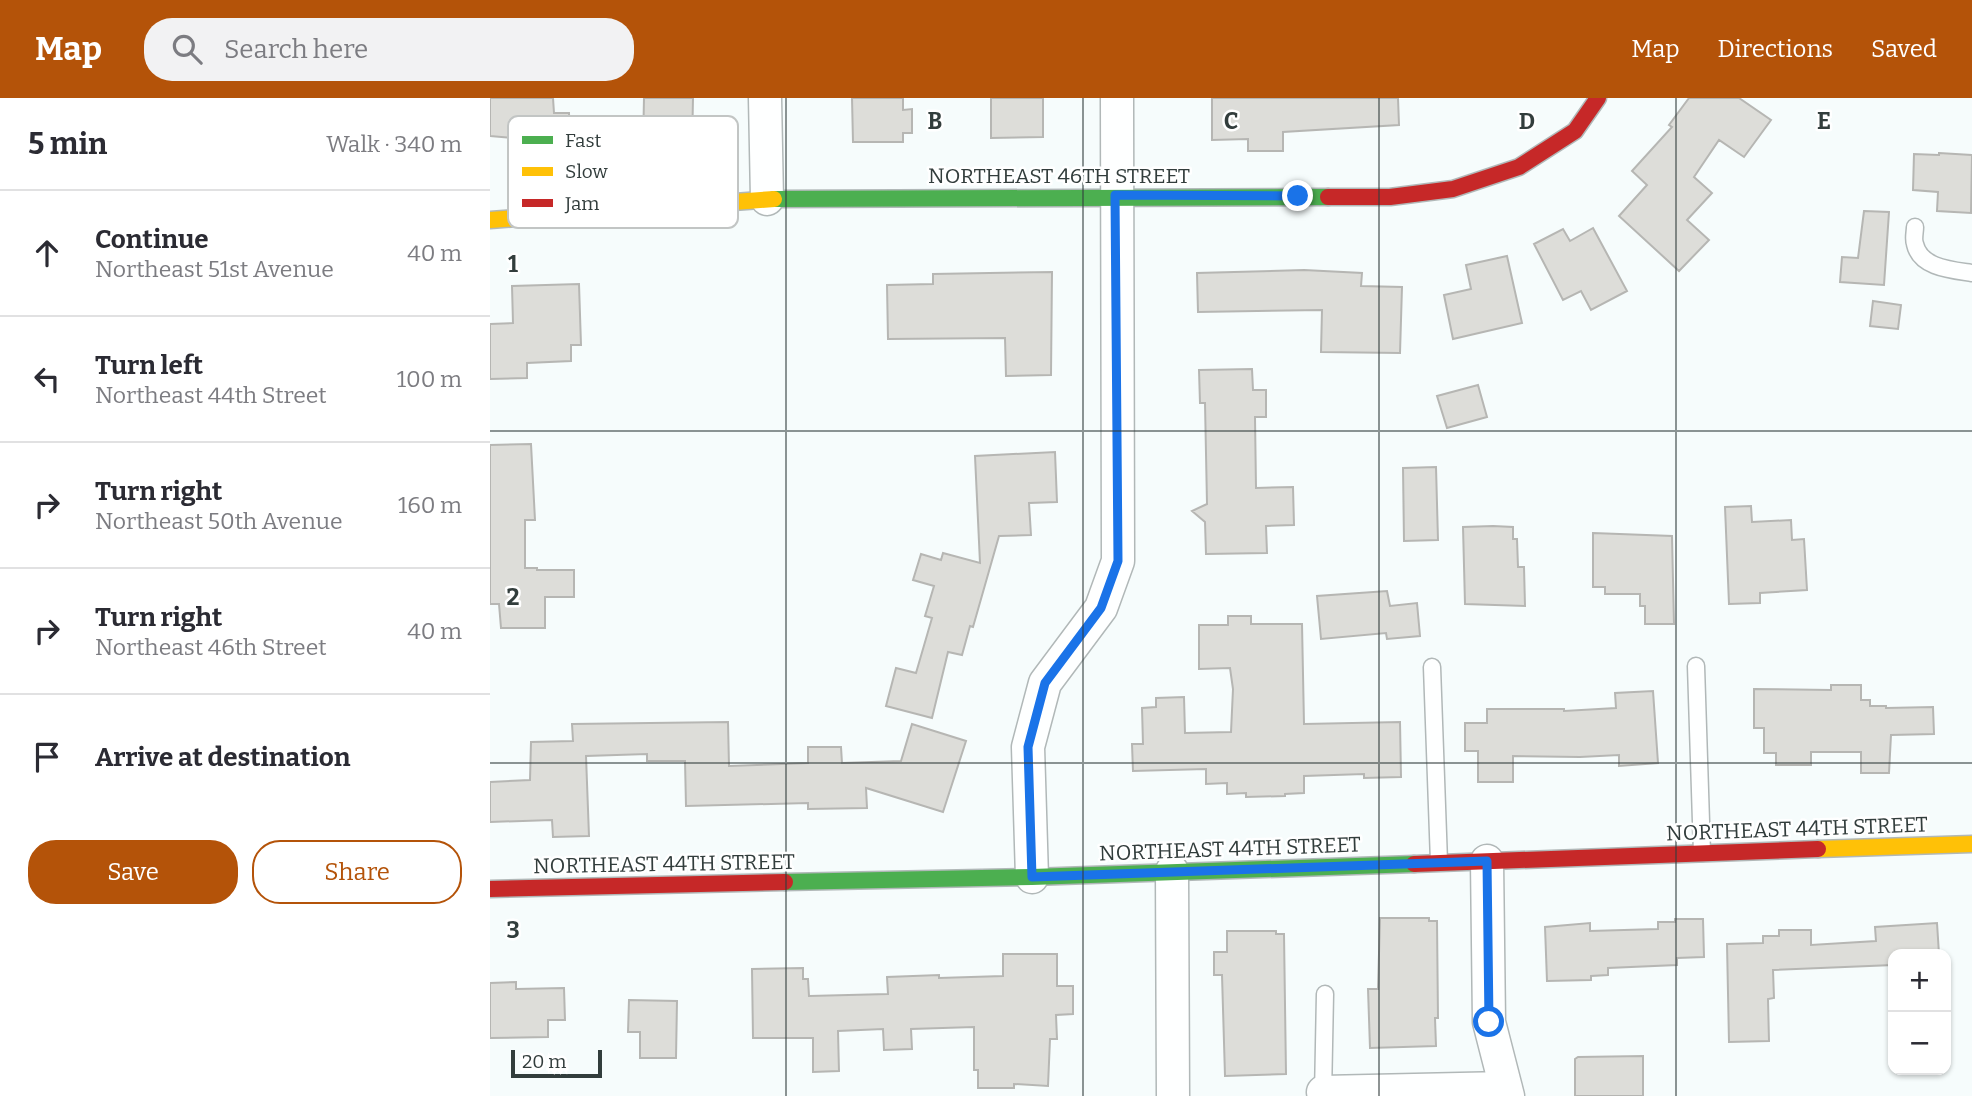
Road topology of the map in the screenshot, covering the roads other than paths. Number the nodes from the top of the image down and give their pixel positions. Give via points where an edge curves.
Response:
1 (765, 98) edge
2 (1117, 98) edge
3 (1598, 98) edge
4 (1115, 195) junction
5 (767, 199) junction
6 (738, 201) edge
7 (508, 219) edge
8 (490, 220) edge
9 (1915, 227) dead end
10 (1972, 274) edge
11 (1696, 666) dead end
12 (1432, 667) dead end
13 (1972, 844) edge
14 (1702, 853) junction
15 (1487, 861) junction
16 (1439, 862) junction
17 (1172, 871) junction
18 (1032, 877) junction
19 (490, 889) edge
20 (1325, 993) dead end
21 (1507, 1092) edge
22 (1323, 1094) edge
23 (1173, 1096) edge

1 - 5 street
2 - 4 street
3 - 4 street, NORTHEAST 46TH STREET via 1575,131 1519,167 1453,189 1390,197
4 - 5 street, NORTHEAST 46TH STREET
4 - 18 street via 1118,561 1101,608 1045,683 1041,696 1028,747
5 - 6 street, NORTHEAST 46TH STREET
7 - 8 street, NORTHEAST 46TH STREET
9 - 10 lane via 1914,244 1923,260
11 - 14 lane
12 - 16 lane
13 - 14 street, NORTHEAST 44TH STREET
14 - 15 street, NORTHEAST 44TH STREET
15 - 16 street, NORTHEAST 44TH STREET
15 - 21 street via 1489,1022
16 - 17 street, NORTHEAST 44TH STREET
17 - 18 street, NORTHEAST 44TH STREET
17 - 23 street
18 - 19 street, NORTHEAST 44TH STREET
20 - 22 lane
21 - 22 street

